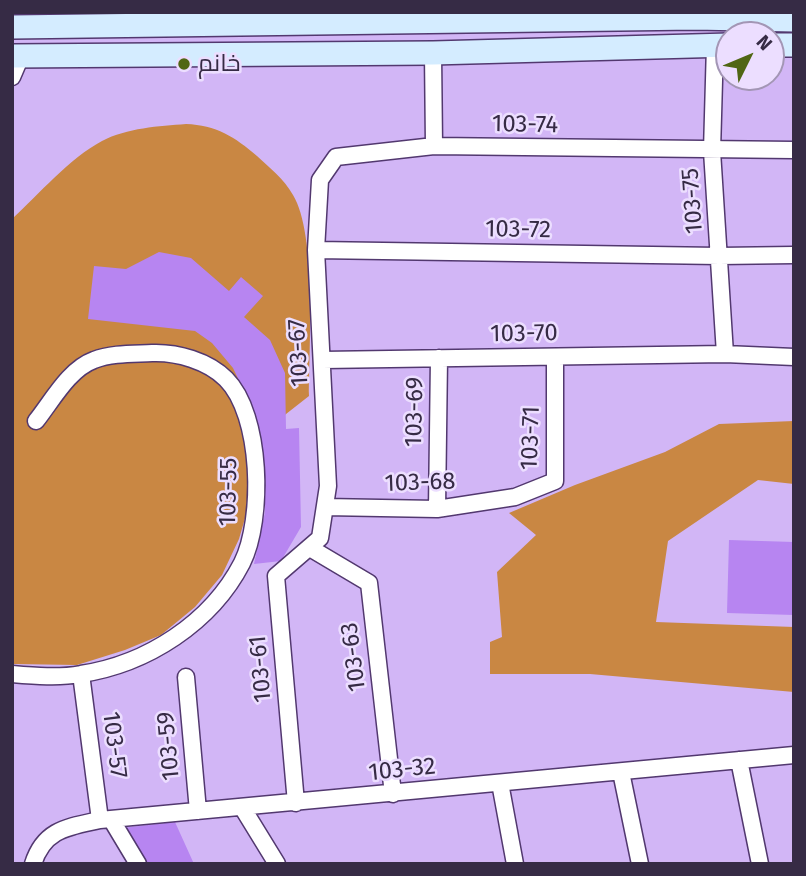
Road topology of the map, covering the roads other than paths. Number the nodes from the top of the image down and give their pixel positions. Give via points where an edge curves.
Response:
1 (695, 15) edge
2 (164, 18) edge
3 (794, 20) edge
4 (24, 22) edge
5 (715, 45) edge
6 (433, 53) junction
7 (15, 63) edge
8 (718, 91) edge
9 (433, 146) junction
10 (794, 150) edge
11 (712, 151) junction
12 (336, 157) joint
13 (316, 250) junction
14 (794, 255) edge
15 (719, 256) junction
16 (725, 354) junction
17 (555, 357) junction
18 (794, 357) edge
19 (439, 358) junction
20 (323, 360) junction
21 (36, 421) dead end
22 (515, 497) joint
23 (325, 507) junction
24 (437, 509) junction
25 (310, 548) junction
26 (12, 674) edge
27 (81, 674) junction
28 (186, 677) dead end
29 (794, 755) edge
30 (739, 760) junction
31 (621, 772) junction
32 (500, 783) junction
33 (393, 794) junction
34 (296, 803) junction
35 (242, 807) junction
36 (198, 811) junction
37 (106, 820) junction
38 (33, 864) edge
39 (138, 864) edge
40 (277, 864) edge
41 (515, 864) edge
42 (640, 864) edge
43 (760, 864) edge

1 - 2 main road
1 - 3 main road
2 - 4 main road
5 - 6 main road
6 - 7 main road
6 - 9 street
8 - 11 street, 103-75
9 - 11 street, 103-74
9 - 12 street, 103-74
10 - 11 street, 103-74
11 - 15 street, 103-75
12 - 13 street, 103-67 via 320,180
13 - 15 street, 103-72
13 - 20 street, 103-67
14 - 15 street, 103-72
15 - 16 street, 103-75
16 - 17 street, 103-70
16 - 18 street, 103-70
17 - 19 street, 103-70
17 - 22 street, 103-71 via 555,481
19 - 20 street, 103-70
19 - 24 street, 103-69
20 - 23 street, 103-67
21 - 27 street, 103-55 via 78,369 94,360 129,354 178,355 225,379 240,400 253,448 254,527 242,562 227,586 178,636 140,656
22 - 24 street, 103-68
23 - 24 street, 103-68
23 - 25 street, 103-67 via 320,538
25 - 33 street, 103-63 via 369,583
25 - 34 street, 103-61 via 275,576
26 - 27 street, 103-55
27 - 37 street, 103-57
28 - 36 street, 103-59
29 - 30 street, 103-32
30 - 31 street, 103-32
30 - 43 street
31 - 32 street, 103-32
31 - 42 street
32 - 33 street, 103-32
32 - 41 street
33 - 34 street, 103-32
34 - 35 street, 103-32
35 - 36 street, 103-32
35 - 40 street
36 - 37 street, 103-32
37 - 38 street, 103-32 via 50,835
37 - 39 street

